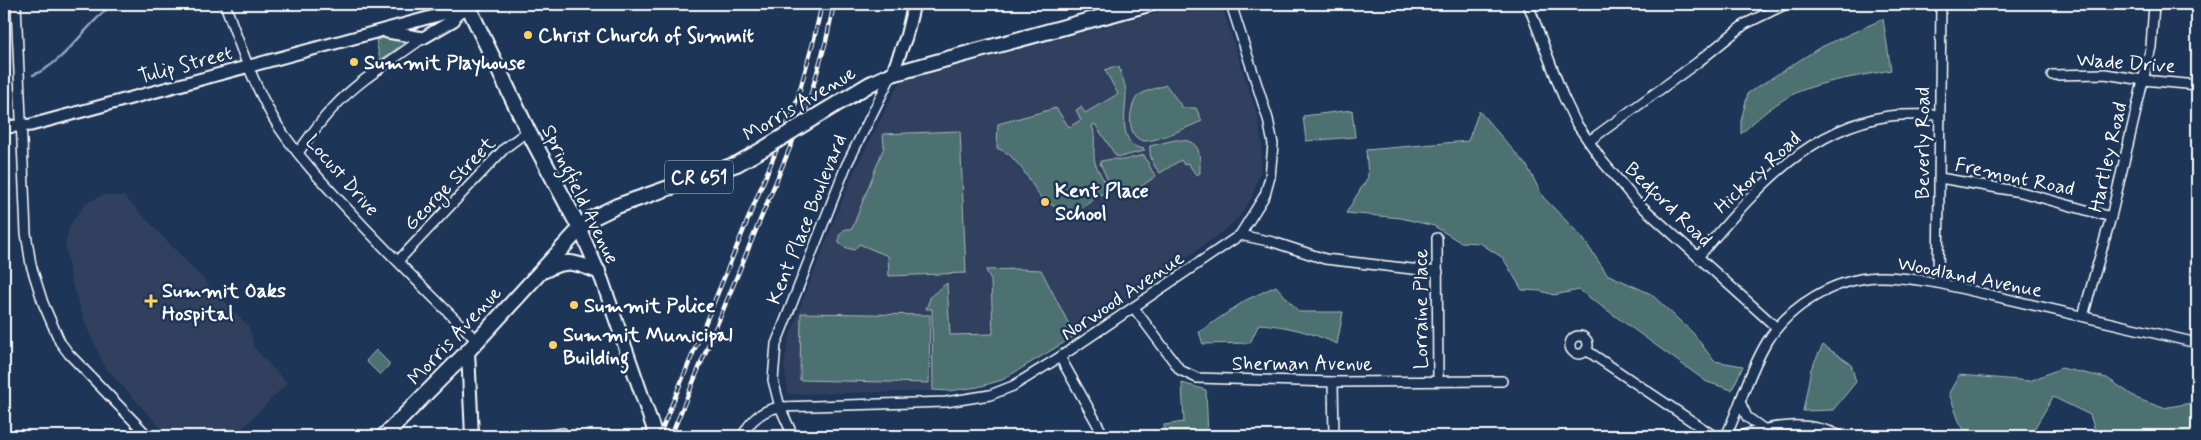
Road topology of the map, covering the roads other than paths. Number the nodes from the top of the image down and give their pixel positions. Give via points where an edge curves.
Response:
1 (16, 4) edge
2 (225, 4) edge
3 (914, 4) edge
4 (1149, 4) edge
5 (1231, 4) edge
6 (1528, 4) edge
7 (1786, 4) edge
8 (1941, 4) edge
9 (2154, 4) edge
10 (470, 5) edge
11 (455, 14) junction
12 (374, 32) junction
13 (423, 38) junction
14 (247, 67) junction
15 (892, 74) junction
16 (2052, 75) dead end
17 (2143, 80) junction
18 (2197, 85) edge
19 (1939, 115) junction
20 (4, 127) edge
21 (21, 127) junction
22 (528, 131) junction
23 (1589, 141) junction
24 (298, 153) junction
25 (1940, 178) junction
26 (2111, 217) junction
27 (579, 227) junction
28 (1240, 235) junction
29 (1437, 238) dead end
30 (1698, 257) junction
31 (398, 261) junction
32 (598, 271) junction
33 (1438, 272) junction
34 (538, 274) junction
35 (1938, 283) junction
36 (1134, 308) junction
37 (2083, 316) junction
38 (1777, 328) junction
39 (477, 341) junction
40 (2197, 343) edge
41 (1586, 350) dead end
42 (468, 351) junction
43 (1060, 357) junction
44 (1438, 380) junction
45 (1332, 382) junction
46 (1502, 382) dead end
47 (1741, 404) junction
48 (780, 406) junction
49 (1765, 430) junction
50 (564, 433) dead end
51 (655, 433) edge
52 (148, 436) edge
53 (384, 436) edge
54 (472, 436) edge
55 (543, 436) edge
56 (743, 436) edge
57 (793, 436) edge
58 (1104, 436) edge
59 (1334, 436) edge
60 (1714, 436) edge
61 (1726, 436) edge
62 (1741, 436) edge
63 (1840, 436) edge

1 - 21 street
2 - 14 street, Locust Drive
3 - 15 street, Kent Place Boulevard
4 - 15 main road, Morris Avenue
5 - 28 street, Norwood Avenue via 1273,144 1272,168 1264,195
6 - 23 street, Bedford Road via 1563,96
7 - 23 street via 1745,24
8 - 19 street, Beverly Road
9 - 17 street, Hartley Road via 2151,47
10 - 11 street, Tulip Street
10 - 22 main road, Springfield Avenue
11 - 12 street, Tulip Street via 446,13
11 - 13 street via 454,20
12 - 13 street, Tulip Street
12 - 14 street, Tulip Street
13 - 24 street via 351,90 323,119
14 - 21 street, Tulip Street
14 - 24 street, Locust Drive via 274,119
15 - 27 main road, Morris Avenue / CR 651, bridge via 737,164 600,213
15 - 48 street, Kent Place Boulevard via 846,166 776,344 773,375
16 - 17 street, Wade Drive via 2105,74
17 - 18 street, Wade Drive
17 - 26 street, Hartley Road
19 - 25 street, Beverly Road
19 - 30 street, Hickory Road via 1911,114 1870,120 1813,143 1742,206
20 - 21 street, Tulip Street
21 - 52 street via 28,250 52,328 69,354
22 - 27 main road, Springfield Avenue
22 - 31 street, George Street via 505,148
23 - 30 street, Bedford Road via 1636,201
24 - 31 street, Locust Drive
25 - 26 street, Fremont Road via 2021,192
25 - 35 street, Beverly Road
26 - 37 street, Hartley Road
27 - 32 main road, Springfield Avenue
27 - 34 main road, Morris Avenue
28 - 33 street via 1325,259
28 - 36 street, Norwood Avenue
29 - 33 street, Lorraine Place
30 - 38 street, Bedford Road
31 - 39 street, Locust Drive
32 - 34 main road via 562,262
32 - 51 main road, Springfield Avenue
33 - 44 street, Lorraine Place
34 - 39 main road, Morris Avenue
35 - 37 street, Woodland Avenue
35 - 38 street, Woodland Avenue via 1878,277 1848,282 1819,294
36 - 43 street, Norwood Avenue
36 - 45 street, Sherman Avenue via 1180,370 1197,378
37 - 40 street, Woodland Avenue
38 - 47 street, Woodland Avenue via 1755,366
39 - 42 main road, Morris Avenue
41 - 60 street
42 - 53 main road, Morris Avenue
42 - 54 main road
43 - 48 street, Norwood Avenue via 1013,386 967,400
43 - 58 street
44 - 45 street, Sherman Avenue
44 - 46 street, Sherman Avenue
45 - 59 street
47 - 49 street via 1747,417
47 - 61 street, Woodland Avenue
48 - 56 street via 753,419
48 - 57 street, Kent Place Boulevard
49 - 62 street
49 - 63 street via 1791,426 1830,431
50 - 55 street

